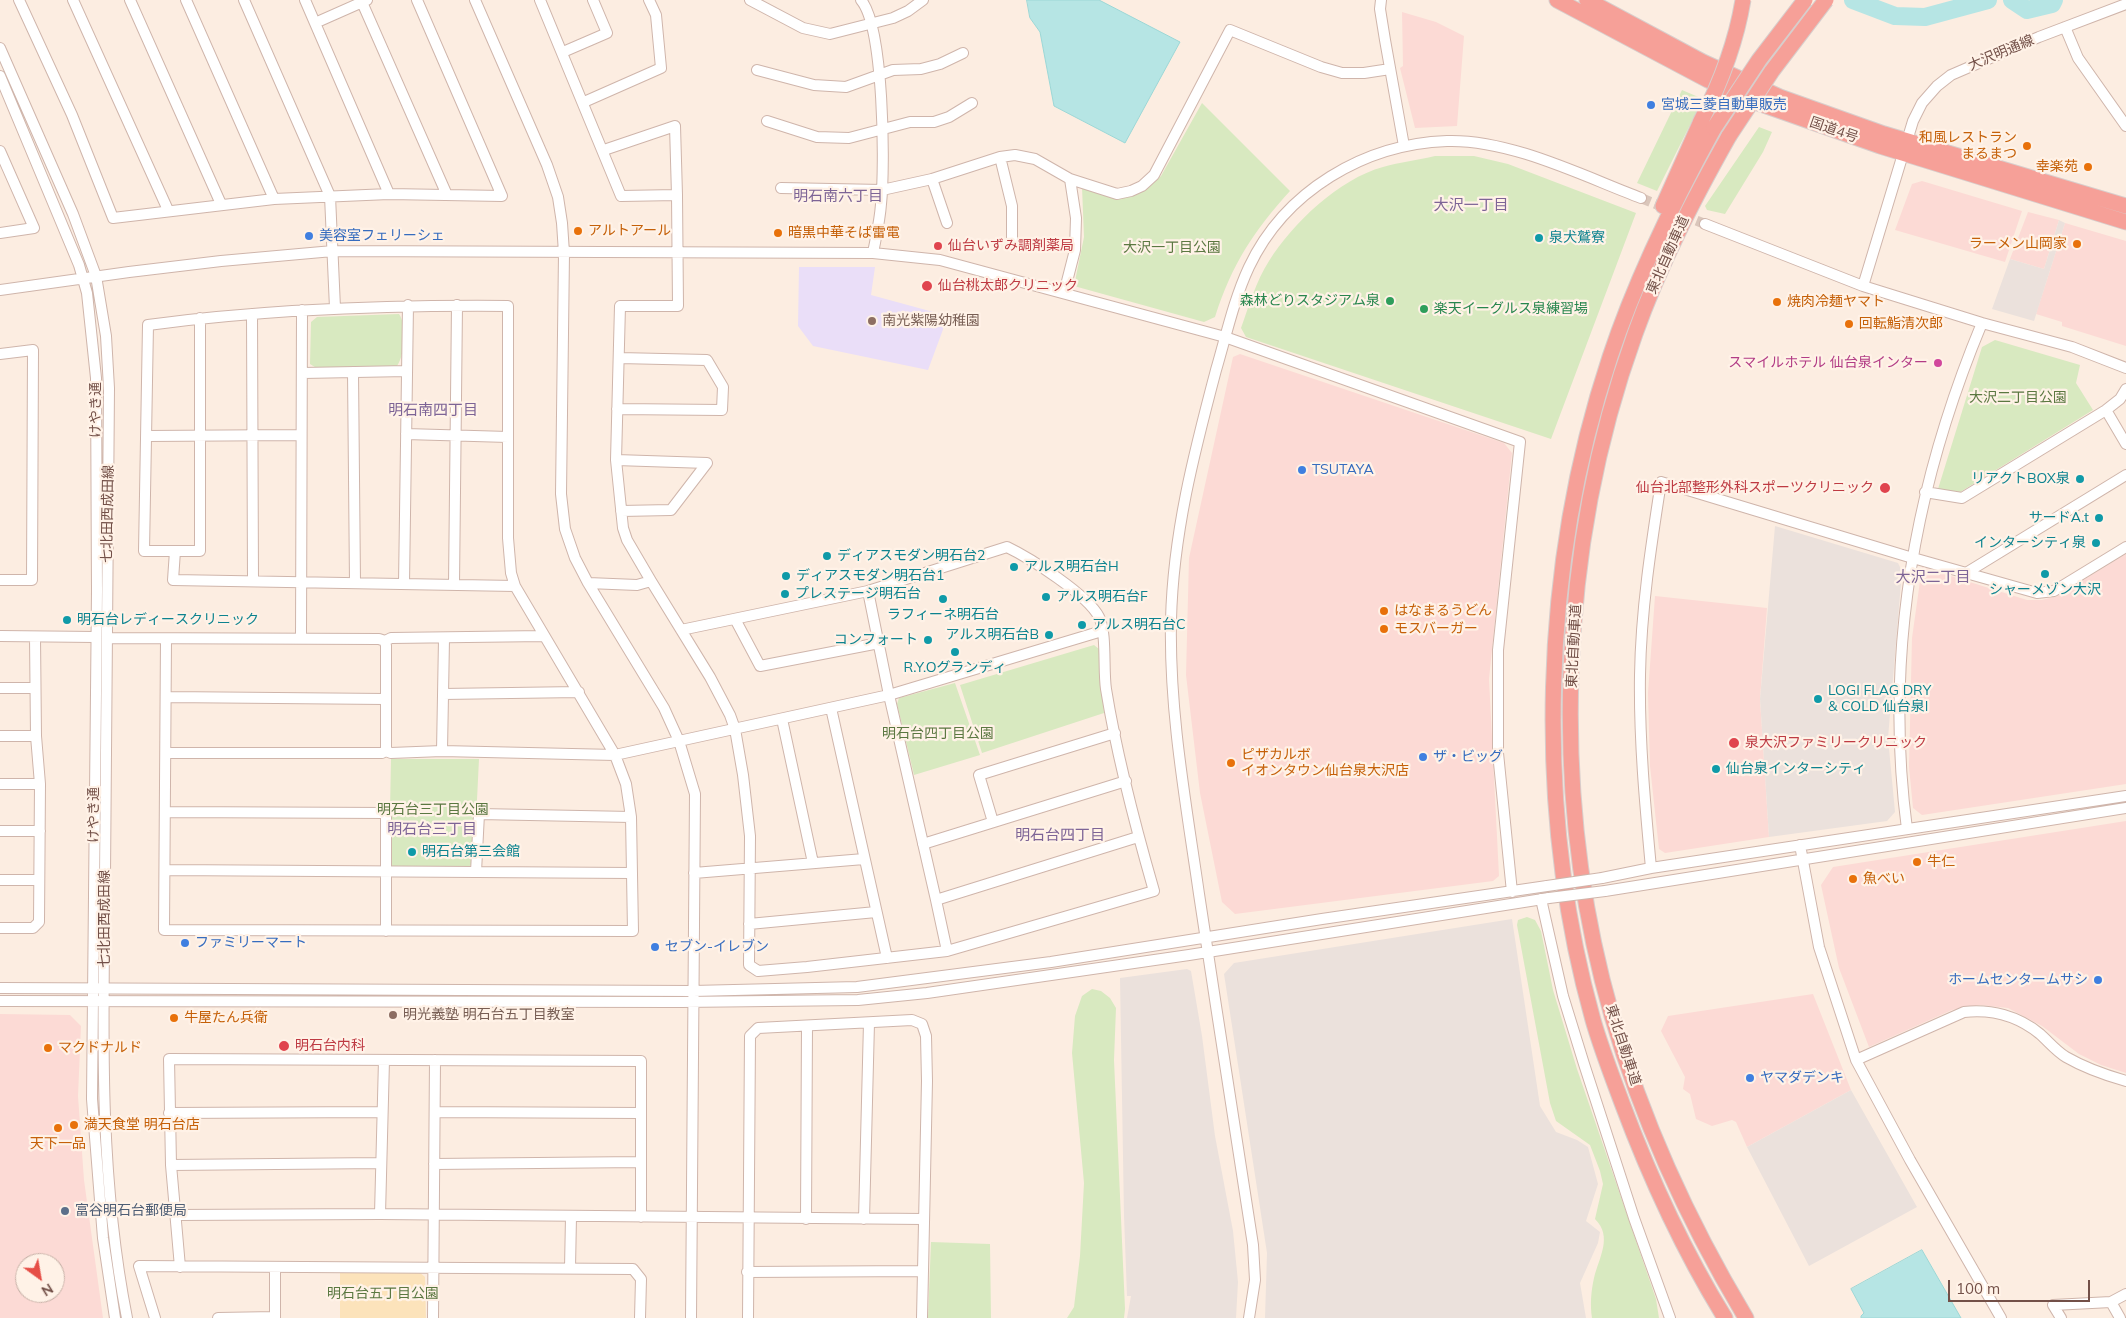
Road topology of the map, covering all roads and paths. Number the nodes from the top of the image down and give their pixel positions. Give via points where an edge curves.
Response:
1 (19, 0) edge
2 (73, 0) edge
3 (130, 0) edge
4 (186, 0) edge
5 (244, 0) edge
6 (305, 0) edge
7 (417, 0) edge
8 (476, 0) edge
9 (540, 0) edge
10 (593, 0) edge
11 (650, 0) edge
12 (750, 0) edge
13 (861, 0) edge
14 (923, 0) edge
15 (1381, 0) edge
16 (1557, 0) edge
17 (1587, 0) edge
18 (1743, 0) edge
19 (1804, 0) edge
20 (364, 1) edge
21 (1825, 1) edge
22 (2126, 4) edge
23 (315, 23) junction
24 (872, 23) junction
25 (2065, 27) junction
26 (0, 48) edge
27 (563, 52) junction
28 (963, 53) dead end
29 (1390, 69) junction
30 (757, 70) dead end
31 (878, 75) junction
32 (0, 76) edge
33 (584, 102) junction
34 (972, 102) dead end
35 (767, 121) dead end
36 (2126, 126) edge
37 (883, 129) junction
38 (1404, 146) junction
39 (1906, 146) junction
40 (604, 150) junction
41 (0, 151) edge
42 (1000, 157) junction
43 (932, 179) junction
44 (1070, 179) junction
45 (781, 188) dead end
46 (882, 190) junction
47 (389, 194) junction
48 (447, 195) junction
49 (677, 195) junction
50 (330, 196) junction
51 (1641, 198) tunnel mouth
52 (274, 199) junction
53 (221, 204) junction
54 (2126, 206) edge
55 (168, 210) junction
56 (947, 222) dead end
57 (2126, 222) edge
58 (1705, 224) tunnel mouth
59 (0, 233) edge
60 (1012, 241) dead end
61 (333, 251) junction
62 (564, 253) junction
63 (676, 253) junction
64 (873, 253) junction
65 (96, 276) junction
66 (84, 278) junction
67 (1862, 286) junction
68 (0, 290) edge
69 (1064, 293) junction
70 (408, 305) junction
71 (457, 305) junction
72 (336, 308) junction
73 (302, 310) junction
74 (252, 314) junction
75 (200, 318) junction
76 (1982, 323) junction
77 (1225, 337) junction
78 (0, 354) edge
79 (1610, 356) junction
80 (619, 358) junction
81 (2126, 368) edge
82 (407, 371) junction
83 (353, 372) junction
84 (303, 373) junction
85 (2126, 389) edge
86 (617, 409) junction
87 (2106, 410) junction
88 (406, 434) junction
89 (252, 435) junction
90 (301, 435) junction
91 (147, 436) junction
92 (200, 436) junction
93 (456, 436) junction
94 (508, 437) junction
95 (2126, 444) edge
96 (616, 460) junction
97 (2126, 475) edge
98 (1925, 492) junction
99 (621, 511) junction
100 (2126, 547) edge
101 (175, 551) junction
102 (1912, 558) junction
103 (1966, 573) junction
104 (0, 580) edge
105 (253, 581) junction
106 (650, 581) junction
107 (302, 582) junction
108 (355, 583) junction
109 (588, 583) junction
110 (404, 584) junction
111 (454, 585) junction
112 (516, 586) junction
113 (868, 592) junction
114 (735, 619) junction
115 (681, 630) junction
116 (1102, 631) junction
117 (0, 636) edge
118 (544, 636) junction
119 (35, 637) junction
120 (95, 637) junction
121 (107, 638) junction
122 (301, 638) junction
123 (166, 639) junction
124 (444, 639) junction
125 (385, 641) junction
126 (879, 643) junction
127 (0, 688) edge
128 (35, 688) junction
129 (579, 692) junction
130 (443, 694) junction
131 (889, 695) junction
132 (167, 696) junction
133 (385, 699) junction
134 (831, 708) junction
135 (782, 719) junction
136 (735, 729) junction
137 (1115, 733) junction
138 (0, 736) edge
139 (36, 736) junction
140 (679, 741) junction
141 (386, 751) junction
142 (442, 751) junction
143 (166, 753) junction
144 (615, 755) junction
145 (1126, 782) junction
146 (0, 784) edge
147 (40, 784) junction
148 (2126, 796) edge
149 (2126, 808) edge
150 (166, 812) junction
151 (631, 817) junction
152 (993, 822) junction
153 (1907, 829) junction
154 (0, 831) edge
155 (40, 831) junction
156 (1138, 837) junction
157 (924, 844) junction
158 (1800, 845) junction
159 (864, 859) junction
160 (1803, 860) junction
161 (813, 864) junction
162 (1651, 868) junction
163 (165, 870) junction
164 (750, 870) junction
165 (386, 872) junction
166 (476, 872) junction
167 (632, 873) junction
168 (694, 873) junction
169 (0, 880) edge
170 (39, 880) junction
171 (1512, 892) junction
172 (1545, 899) junction
173 (936, 900) junction
174 (876, 912) junction
175 (749, 924) junction
176 (0, 928) edge
177 (386, 931) junction
178 (1206, 938) junction
179 (947, 951) junction
180 (1207, 952) junction
181 (887, 958) junction
182 (0, 988) edge
183 (104, 988) junction
184 (93, 989) junction
185 (693, 997) junction
186 (0, 1000) edge
187 (94, 1001) junction
188 (105, 1001) junction
189 (869, 1023) junction
190 (807, 1026) junction
191 (384, 1060) junction
192 (435, 1060) junction
193 (1856, 1060) junction
194 (2126, 1081) edge
195 (382, 1112) junction
196 (435, 1112) junction
197 (169, 1113) junction
198 (641, 1113) junction
199 (641, 1162) junction
200 (381, 1163) junction
201 (171, 1164) junction
202 (434, 1164) junction
203 (380, 1214) junction
204 (175, 1215) junction
205 (434, 1216) junction
206 (571, 1217) junction
207 (641, 1217) junction
208 (692, 1218) junction
209 (749, 1218) junction
210 (806, 1219) junction
211 (864, 1219) junction
212 (923, 1219) junction
213 (180, 1267) junction
214 (274, 1267) junction
215 (433, 1267) junction
216 (570, 1268) junction
217 (922, 1271) junction
218 (747, 1272) junction
219 (2126, 1294) edge
220 (2111, 1302) junction
221 (274, 1317) edge
222 (114, 1318) edge
223 (127, 1318) edge
224 (155, 1318) edge
225 (218, 1318) edge
226 (433, 1318) edge
227 (640, 1318) edge
228 (691, 1318) edge
229 (748, 1318) edge
230 (922, 1318) edge
231 (1249, 1318) edge
232 (1670, 1318) edge
233 (1725, 1318) edge
234 (1746, 1318) edge
235 (2001, 1318) edge
236 (2061, 1318) edge
237 (2120, 1318) edge

1 - 55 street via 72,115 114,218
2 - 55 street
3 - 53 street
4 - 52 street
5 - 50 street
6 - 23 street
7 - 48 street via 502,196
8 - 62 street via 548,165 558,197
9 - 27 street
10 - 27 street via 607,34
11 - 33 street via 656,15 661,68
12 - 24 street via 803,28 830,34
13 - 24 street
14 - 24 street via 893,18
15 - 29 street
16 - 39 highway, 国道4号 via 1758,103
17 - 39 highway, 国道4号 via 1703,62 1780,97
18 - 79 highway, bridge via 1730,55 1643,251
19 - 79 highway, 東北自動車道, bridge via 1714,128 1651,255
20 - 23 street
20 - 48 street
21 - 234 highway, 東北自動車道, bridge via 1772,71 1729,136 1687,212 1656,280 1635,333 1603,440 1592,492 1573,634 1574,794 1588,912 1612,1016 1670,1176
22 - 25 street, 大沢明通線
23 - 47 street
24 - 31 street
25 - 36 street via 2078,58
25 - 39 street, 大沢明通線 via 1951,75 1936,86 1922,103
26 - 65 street, 七北田西成田線 via 73,214
27 - 33 street
28 - 31 street via 921,69 893,70
29 - 38 street
29 - 44 street via 1342,73 1230,30 1148,181 1132,191 1117,194
30 - 31 street via 814,85 846,87
31 - 37 street
32 - 66 street, けやき通
33 - 40 street
34 - 37 street via 949,117 934,122 910,122
35 - 37 street via 817,137 849,138
37 - 46 street
38 - 51 street via 1448,141 1507,149
38 - 77 street via 1344,168 1324,180 1289,210 1262,244 1249,267
39 - 54 highway, 国道4号
39 - 57 highway, 国道4号
39 - 67 street, 大沢明通線
40 - 49 street via 621,196
40 - 49 street via 675,126
41 - 59 street via 34,228
42 - 43 street
42 - 44 street via 1015,155 1035,159
42 - 60 street via 1012,206
43 - 46 street
43 - 56 street
44 - 69 street via 1076,218 1075,250
45 - 46 street
46 - 64 street
47 - 48 street
47 - 50 street
49 - 63 street
50 - 52 street
50 - 61 street
52 - 53 street
53 - 55 street
58 - 67 street
61 - 62 street
61 - 65 street
61 - 72 street
62 - 63 street
62 - 109 street via 561,494 565,529
63 - 64 street
63 - 80 street via 678,306 620,306
64 - 69 street via 940,260
65 - 66 street
65 - 121 street, 七北田西成田線 via 110,388
66 - 68 street
66 - 120 street, けやき通 via 96,378
67 - 76 street
69 - 77 street
70 - 71 street
70 - 72 street
70 - 82 street
71 - 93 street
71 - 94 street via 508,306
72 - 73 street
73 - 74 street
73 - 84 street
74 - 75 street
74 - 89 street
75 - 91 street via 148,324
75 - 92 street
76 - 81 street via 2072,347
76 - 98 street via 1958,384
77 - 171 street via 1520,442 1498,650 1498,752
77 - 178 street via 1193,457 1179,526 1171,621 1173,707
78 - 104 street via 33,350 32,580
79 - 233 highway, 東北自動車道 via 1581,461 1562,583 1554,687 1555,797 1570,914 1594,1021 1632,1130 1656,1186 1680,1238
80 - 86 street
80 - 86 street via 707,360 723,386 722,410
82 - 83 street
82 - 88 street
83 - 84 street
83 - 108 street
84 - 90 street
85 - 87 street via 2120,399
86 - 96 street
87 - 95 street
87 - 98 street via 1962,498
88 - 93 street
88 - 110 street
89 - 90 street
89 - 92 street
89 - 105 street
90 - 107 street
91 - 92 street
91 - 101 street via 144,551
92 - 101 street via 200,551
93 - 94 street
93 - 111 street
94 - 112 street via 508,538 511,573
96 - 99 street
96 - 99 street via 707,464 671,510
97 - 103 street
98 - 102 street
99 - 106 street via 627,540
100 - 103 street via 2054,591 2037,593
101 - 105 street via 173,580
102 - 103 street
102 - 153 street via 1899,708 1900,776
102 - 162 street via 1661,482 1648,566 1640,674 1640,747
105 - 107 street
106 - 109 street via 637,586
106 - 115 street
107 - 108 street
107 - 122 street
108 - 110 street
109 - 140 street via 664,708
110 - 111 street
111 - 112 street
112 - 118 street
113 - 114 street
113 - 116 street via 1007,546 1022,553 1090,602 1100,619
113 - 126 street
114 - 115 street
114 - 126 street via 760,666
115 - 136 street via 714,685
116 - 131 street
116 - 137 street via 1106,687
117 - 119 street
118 - 124 street
118 - 129 street
119 - 120 street
119 - 128 street
120 - 184 street, けやき通
121 - 123 street
121 - 183 street, 七北田西成田線
122 - 123 street
122 - 125 street
123 - 132 street
124 - 125 street via 391,638
124 - 130 street
125 - 133 street
126 - 131 street
127 - 128 street
128 - 139 street
129 - 130 street
129 - 144 street
130 - 142 street
131 - 134 street
131 - 157 street
132 - 133 street
132 - 143 street
133 - 141 street
134 - 135 street
134 - 159 street
135 - 136 street
135 - 161 street
136 - 140 street
136 - 164 street via 749,828
137 - 145 street
137 - 152 street via 979,776
138 - 139 street
139 - 147 street
140 - 144 street
140 - 168 street via 695,794
141 - 142 street
141 - 143 street
142 - 144 street
143 - 150 street
144 - 151 street via 626,784
145 - 152 street
145 - 156 street
146 - 147 street
147 - 155 street
148 - 153 street
149 - 160 street
150 - 163 street
150 - 165 street via 386,813
151 - 166 street via 478,814
151 - 167 street
152 - 157 street
153 - 158 street
154 - 155 street
155 - 170 street
156 - 173 street
156 - 179 street via 1154,892
157 - 173 street
158 - 160 street
158 - 162 street
159 - 161 street
159 - 174 street
160 - 172 street, bridge
160 - 193 street via 1819,947
161 - 164 street
162 - 171 street, bridge
163 - 165 street
163 - 177 street via 164,930
164 - 168 street
164 - 175 street
165 - 166 street
165 - 177 street
166 - 167 street
167 - 177 street via 633,931
168 - 185 street
169 - 170 street
170 - 176 street via 39,922 32,928
171 - 178 street
172 - 180 street
172 - 232 street via 1563,996 1634,1218
173 - 179 street
174 - 175 street
174 - 181 street
175 - 181 street via 749,965 758,971
178 - 180 street
178 - 185 street via 877,985
179 - 181 street
180 - 185 street via 858,1000
180 - 231 street via 1253,1245 1255,1280
182 - 184 street
183 - 184 street
183 - 185 street
183 - 188 street, 七北田西成田線
184 - 187 street, けやき通
185 - 188 street
185 - 208 street
186 - 187 street
187 - 188 street
187 - 222 street, けやき通 via 92,1099 95,1153 102,1238
188 - 223 street, 七北田西成田線 via 105,1148 113,1230
189 - 190 street
189 - 211 street
189 - 212 street via 912,1020 922,1024 926,1036
190 - 209 street via 758,1028 750,1036
190 - 210 street
191 - 192 street
191 - 195 street
191 - 197 street via 169,1059
192 - 196 street
192 - 198 street via 641,1061
193 - 194 street via 1964,1012 1982,1010 2020,1022 2040,1034 2064,1056
193 - 235 street
195 - 197 street
195 - 200 street
196 - 198 street
196 - 202 street
197 - 201 street
198 - 199 street
199 - 202 street
199 - 207 street
200 - 201 street
200 - 203 street
201 - 204 street
202 - 205 street
203 - 204 street
203 - 205 street
204 - 213 street
205 - 206 street
205 - 215 street
206 - 207 street
206 - 216 street
207 - 208 street
208 - 209 street
208 - 228 street
209 - 210 street
209 - 218 street
210 - 211 street
211 - 212 street
212 - 217 street
213 - 214 street
213 - 224 street via 139,1266
214 - 215 street
214 - 221 street
215 - 216 street
215 - 226 street
216 - 227 street via 633,1268 641,1279
217 - 218 street
217 - 230 street
218 - 229 street
219 - 220 street
220 - 236 street via 2053,1305
220 - 237 street
221 - 225 street

